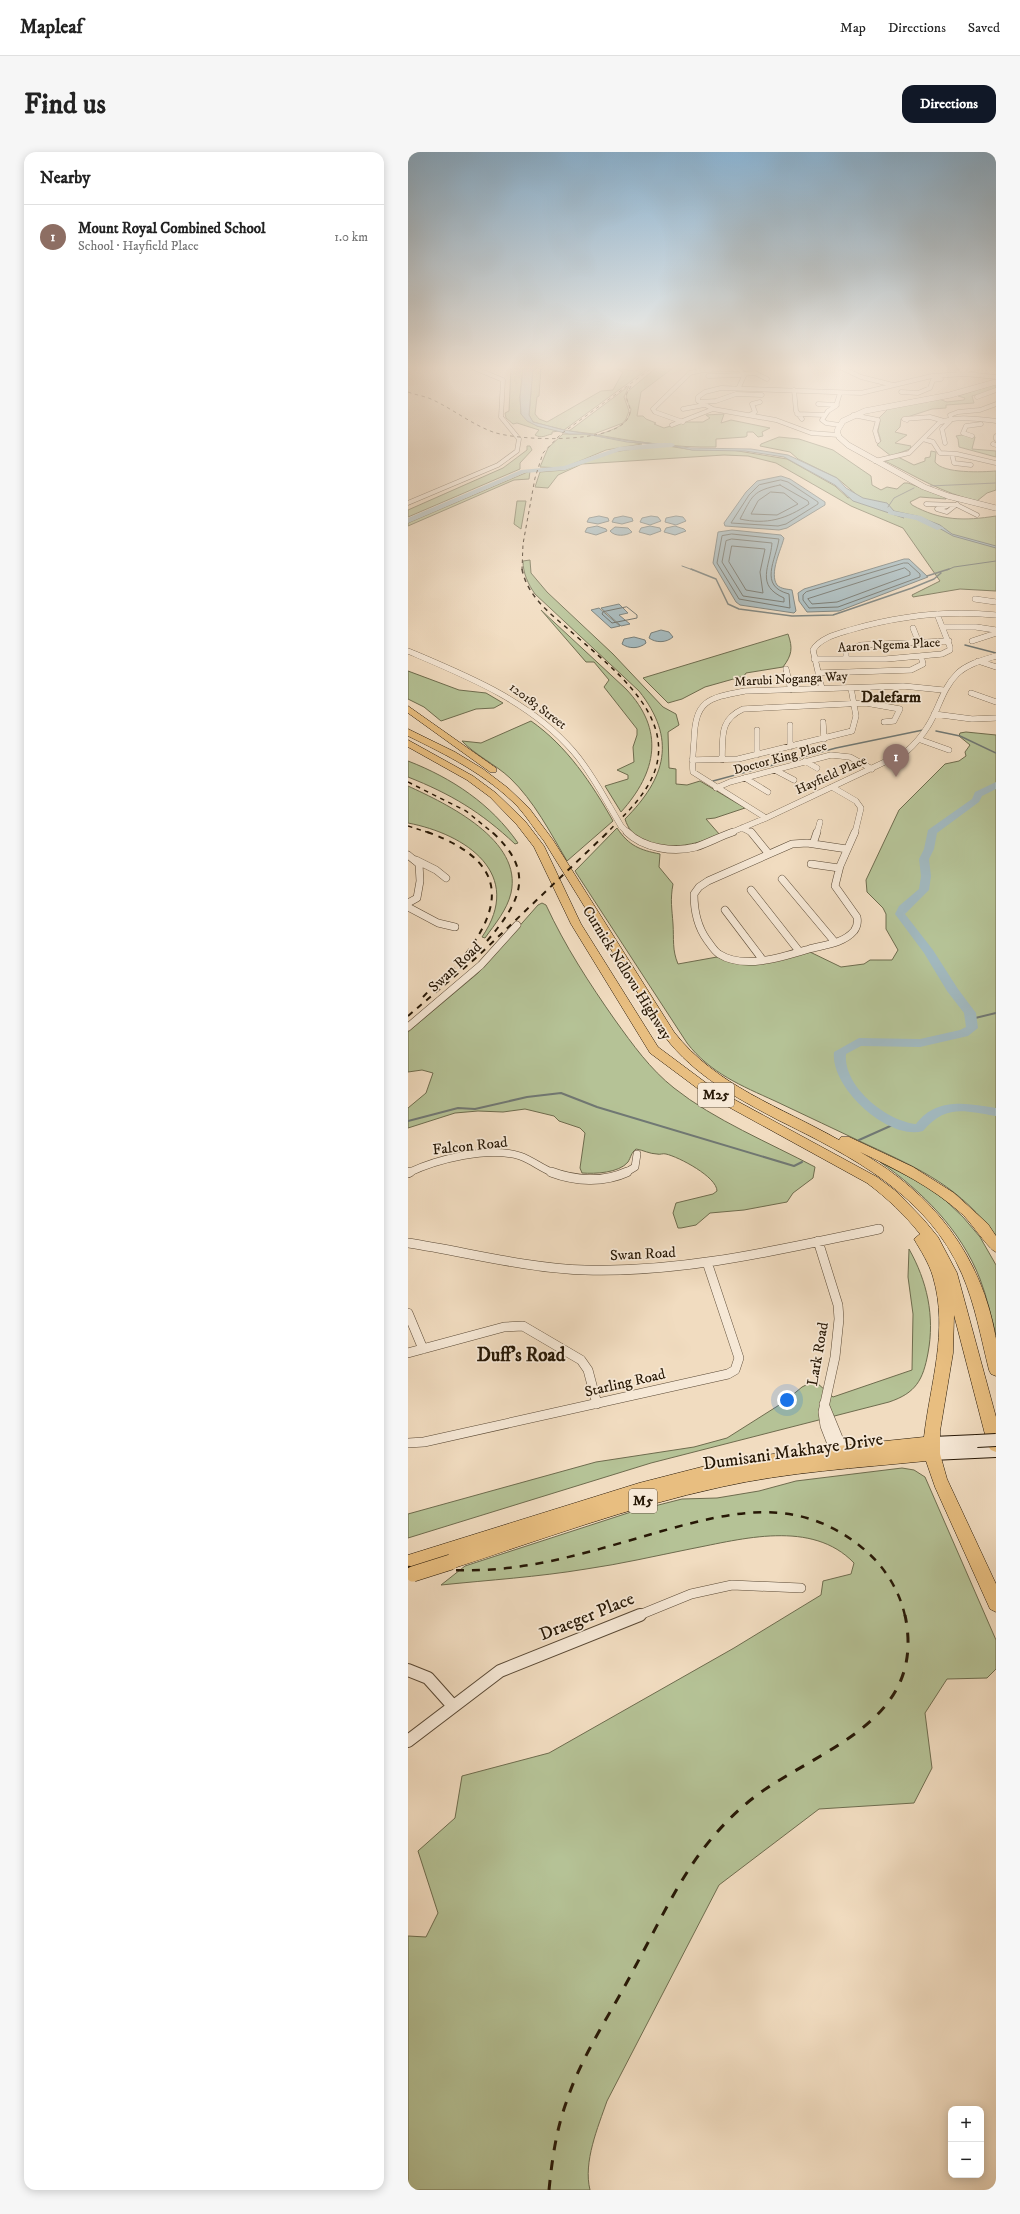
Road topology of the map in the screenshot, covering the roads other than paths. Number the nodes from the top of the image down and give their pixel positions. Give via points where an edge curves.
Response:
1 (501, 463) edge
2 (881, 463) edge
3 (955, 463) edge
4 (971, 465) dead end
5 (961, 499) junction
6 (408, 503) edge
7 (926, 504) dead end
8 (950, 505) junction
9 (957, 505) junction
10 (996, 508) edge
11 (977, 515) dead end
12 (975, 599) dead end
13 (996, 602) edge
14 (936, 614) junction
15 (996, 615) edge
16 (943, 627) junction
17 (913, 628) dead end
18 (996, 632) edge
19 (949, 641) junction
20 (972, 641) dead end
21 (919, 643) junction
22 (408, 651) edge
23 (922, 656) junction
24 (996, 656) edge
25 (846, 658) junction
26 (814, 659) junction
27 (978, 661) junction
28 (996, 667) edge
29 (786, 669) dead end
30 (818, 673) junction
31 (756, 684) dead end
32 (822, 688) junction
33 (851, 688) junction
34 (758, 690) junction
35 (790, 690) junction
36 (944, 690) junction
37 (971, 693) dead end
38 (996, 702) edge
39 (854, 703) junction
40 (408, 709) edge
41 (934, 714) junction
42 (996, 718) edge
43 (823, 722) dead end
44 (884, 722) dead end
45 (790, 725) dead end
46 (757, 730) dead end
47 (408, 732) edge
48 (824, 739) junction
49 (921, 740) junction
50 (408, 743) edge
51 (790, 747) junction
52 (949, 750) dead end
53 (408, 753) edge
54 (757, 755) junction
55 (692, 760) junction
56 (722, 760) junction
57 (805, 761) junction
58 (817, 768) dead end
59 (872, 769) junction
60 (775, 770) junction
61 (745, 778) junction
62 (794, 780) dead end
63 (832, 787) junction
64 (716, 788) junction
65 (768, 792) dead end
66 (495, 798) junction
67 (766, 818) junction
68 (820, 822) dead end
69 (742, 828) junction
70 (634, 839) joint
71 (548, 840) junction
72 (813, 844) junction
73 (847, 849) junction
74 (768, 853) junction
75 (408, 855) edge
76 (415, 859) junction
77 (811, 864) dead end
78 (839, 868) junction
79 (446, 878) dead end
80 (782, 879) dead end
81 (751, 890) dead end
82 (408, 903) edge
83 (408, 907) edge
84 (725, 910) dead end
85 (517, 925) dead end
86 (455, 927) dead end
87 (834, 941) junction
88 (799, 951) junction
89 (762, 959) junction
90 (408, 1027) edge
91 (654, 1050) junction
92 (755, 1102) junction
93 (637, 1154) dead end
94 (408, 1173) edge
95 (879, 1229) dead end
96 (818, 1241) junction
97 (408, 1243) edge
98 (996, 1247) edge
99 (707, 1262) junction
100 (408, 1313) edge
101 (423, 1348) junction
102 (408, 1352) edge
103 (996, 1370) edge
104 (597, 1404) junction
105 (996, 1440) edge
106 (408, 1443) edge
107 (978, 1446) junction
108 (996, 1446) edge
109 (933, 1449) junction
110 (996, 1451) edge
111 (844, 1458) junction
112 (410, 1571) edge
113 (801, 1588) dead end
114 (996, 1604) edge
115 (408, 1670) edge
116 (453, 1706) junction
117 (408, 1741) edge

1 - 6 street
2 - 5 street via 924,487
3 - 4 street
5 - 9 street
5 - 10 street
7 - 8 street
8 - 9 street
8 - 9 street via 937,509 947,512
9 - 11 street
12 - 13 street
14 - 15 street via 967,612
14 - 16 street, Aaron Ngema Place
14 - 26 street via 889,619 832,636 816,645 813,650
16 - 18 street via 976,627
16 - 19 street, Aaron Ngema Place
17 - 21 street
18 - 20 street
19 - 21 street
19 - 23 street, Aaron Ngema Place via 948,652
21 - 25 street via 861,645 846,650
22 - 70 street, 120183 Street, bridge via 500,692 540,720 559,736 581,761 621,826
23 - 25 street, Aaron Ngema Place
23 - 30 street via 923,664 911,670
24 - 27 street, Hayfield Place
25 - 26 street, Aaron Ngema Place
26 - 30 street
27 - 28 street
27 - 36 street, Hayfield Place via 956,674
29 - 35 street
30 - 32 street
31 - 34 street
32 - 33 street, Marubi Noganga Way
32 - 35 street, Marubi Noganga Way
33 - 36 street, Marubi Noganga Way via 912,686
33 - 39 street
34 - 35 street, Marubi Noganga Way
34 - 55 street, Marubi Noganga Way via 728,694 703,705 695,717
36 - 41 street, Hayfield Place
37 - 38 street
39 - 44 street via 899,707 894,721
39 - 48 street via 855,727 852,731
39 - 56 street via 760,706 734,712 725,720
40 - 71 main road via 507,782 528,805
41 - 42 street via 972,719
41 - 49 street, Hayfield Place
43 - 48 street
45 - 51 street
46 - 54 street
47 - 71 main road, Curnick Ndlovu Highway / M25 via 457,757 490,778 522,806
48 - 51 street
49 - 52 street
49 - 59 street, Hayfield Place via 902,755
50 - 66 main road, Curnick Ndlovu Highway / M25 via 459,771
51 - 54 street
53 - 66 main road via 458,775
54 - 56 street
55 - 56 street
55 - 64 street, Marubi Noganga Way via 693,772
57 - 58 street
57 - 59 street, Doctor King Place via 837,754 850,757
57 - 60 street, Doctor King Place
59 - 63 street, Hayfield Place
60 - 61 street, Doctor King Place
60 - 62 street
61 - 64 street, Doctor King Place
61 - 65 street
63 - 67 street, Hayfield Place
63 - 73 street via 856,800 861,808
64 - 67 street, Marubi Noganga Way
66 - 91 main road, Curnick Ndlovu Highway / M25 via 521,823 539,846 576,924
67 - 69 street, Hayfield Place
68 - 72 street
69 - 70 street, Hayfield Place via 704,844 687,848 659,848
69 - 74 street via 752,832
71 - 92 main road, Curnick Ndlovu Highway / M25 via 680,1051 716,1082
72 - 73 street
72 - 74 street via 792,844
73 - 78 street
74 - 89 street via 704,884 696,890 694,898 699,928 714,950 732,959
75 - 76 street
76 - 79 street
76 - 82 street via 419,867 419,890 416,899
77 - 78 street
78 - 87 street via 835,886 856,914 858,923 853,933
80 - 87 street
81 - 88 street
83 - 86 street via 438,923
84 - 89 street
85 - 90 street, Swan Road via 481,965
87 - 88 street
88 - 89 street
91 - 108 main road, Curnick Ndlovu Highway / M25 via 709,1091 872,1180 892,1195 919,1223 942,1257 956,1290
91 - 109 main road via 666,1067 695,1089 818,1156 875,1191 908,1222 921,1239 941,1278 947,1298 948,1315
92 - 98 main road via 805,1121 929,1182 949,1195 970,1215
92 - 103 main road, Curnick Ndlovu Highway / M25 via 874,1166 904,1188 924,1207 950,1239 968,1273
93 - 94 street, Falcon Road via 635,1167 627,1174 605,1178 566,1177 543,1169 526,1158 504,1154 448,1159
95 - 96 street, Swan Road
96 - 99 street, Swan Road
96 - 111 street, Lark Road via 836,1292 839,1319 835,1357 824,1403 825,1426
97 - 99 street, Swan Road via 544,1266 585,1270 651,1270
99 - 104 street, Starling Road via 739,1358 735,1370 728,1374
100 - 101 street
101 - 102 street
101 - 104 street via 504,1327 523,1326 581,1360 588,1370
104 - 106 street, Starling Road via 424,1442
105 - 107 street, M5, bridge
107 - 109 street, M5
107 - 110 street, M5
109 - 111 main road, Dumisani Makhaye Drive / M5
109 - 114 main road via 948,1497
111 - 112 main road, Dumisani Makhaye Drive / M5, bridge via 684,1490 614,1509 451,1562
111 - 112 main road, Dumisani Makhaye Drive / M5 via 745,1464 691,1476 434,1555
113 - 116 street, Draeger Place via 732,1585 691,1594 510,1666
115 - 116 street via 428,1678
116 - 117 street, Draeger Place

